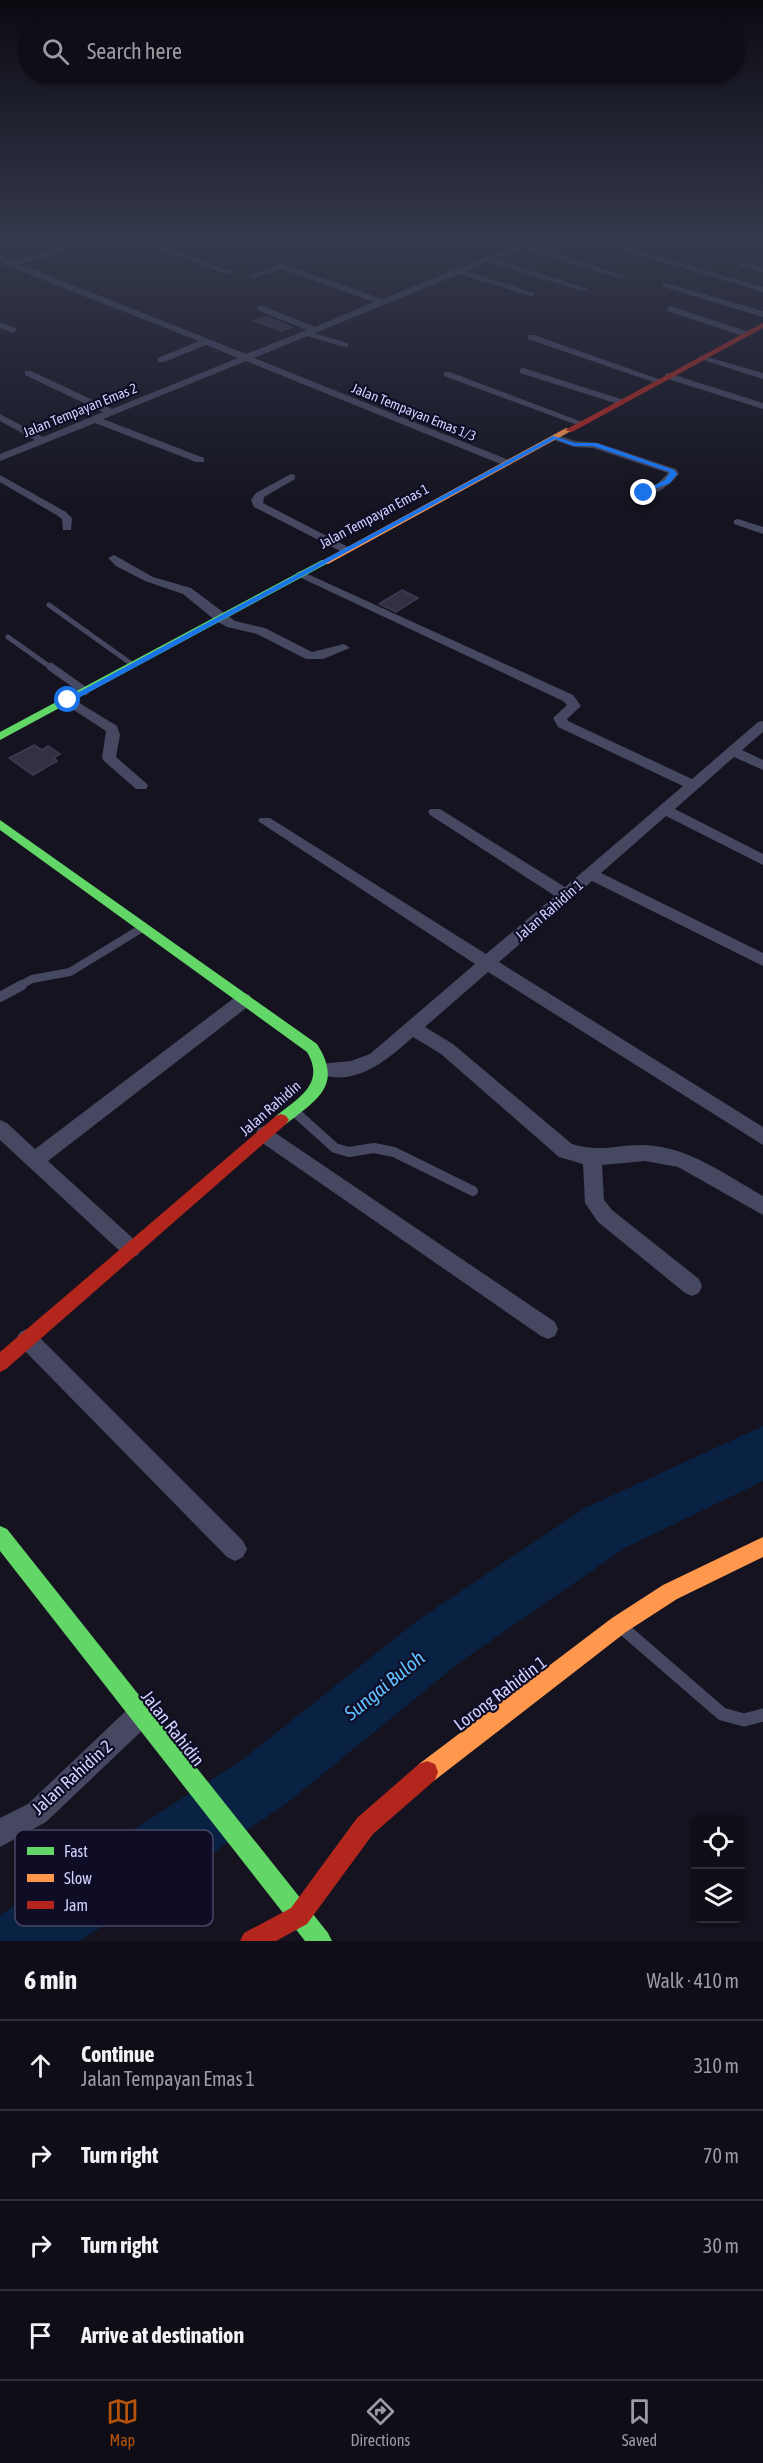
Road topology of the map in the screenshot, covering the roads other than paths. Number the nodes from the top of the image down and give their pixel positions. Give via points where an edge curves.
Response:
1 (175, 330) edge
2 (306, 330) edge
3 (313, 330) edge
4 (733, 330) edge
5 (754, 330) edge
6 (309, 331) junction
7 (746, 334) junction
8 (531, 337) dead end
9 (206, 342) junction
10 (346, 345) dead end
11 (703, 357) junction
12 (244, 358) junction
13 (161, 360) dead end
14 (523, 371) dead end
15 (28, 373) dead end
16 (447, 374) dead end
17 (763, 376) edge
18 (664, 378) junction
19 (621, 402) junction
20 (763, 406) edge
21 (110, 412) junction
22 (0, 417) edge
23 (94, 419) junction
24 (580, 423) junction
25 (555, 437) junction
26 (42, 440) junction
27 (0, 458) edge
28 (200, 460) dead end
29 (507, 463) junction
30 (291, 477) dead end
31 (0, 478) edge
32 (644, 493) dead end
33 (738, 522) dead end
34 (67, 528) dead end
35 (763, 531) edge
36 (346, 550) junction
37 (114, 558) dead end
38 (302, 574) junction
39 (49, 605) dead end
40 (220, 618) junction
41 (8, 637) dead end
42 (344, 648) dead end
43 (133, 665) junction
44 (85, 691) junction
45 (68, 700) junction
46 (763, 725) edge
47 (0, 737) edge
48 (733, 751) junction
49 (763, 766) edge
50 (693, 785) junction
51 (141, 786) dead end
52 (666, 810) junction
53 (435, 812) dead end
54 (266, 821) dead end
55 (0, 824) edge
56 (763, 860) edge
57 (590, 874) junction
58 (566, 895) junction
59 (142, 928) junction
60 (763, 960) edge
61 (486, 963) junction
62 (0, 998) edge
63 (244, 1000) junction
64 (413, 1028) junction
65 (325, 1069) junction
66 (293, 1110) junction
67 (0, 1128) edge
68 (265, 1134) junction
69 (763, 1137) edge
70 (592, 1158) junction
71 (35, 1160) junction
72 (473, 1191) dead end
73 (763, 1206) edge
74 (131, 1249) junction
75 (692, 1286) dead end
76 (548, 1329) dead end
77 (27, 1339) junction
78 (0, 1363) edge
79 (0, 1536) edge
80 (763, 1547) edge
81 (235, 1549) dead end
82 (619, 1625) junction
83 (140, 1715) junction
84 (763, 1715) edge
85 (0, 1833) edge
86 (298, 1916) junction
87 (252, 1941) edge
88 (320, 1941) edge

1 - 9 street, Jalan Tempayan Emas 1/3
2 - 6 street
3 - 6 street, Jalan Tempayan Emas 2
4 - 7 street
5 - 7 street, Jalan Tempayan Emas 1
6 - 10 lane
6 - 12 street, Jalan Tempayan Emas 2
7 - 11 street, Jalan Tempayan Emas 1
8 - 18 street
9 - 12 street, Jalan Tempayan Emas 1/3
9 - 13 street
11 - 17 street
11 - 18 street, Jalan Tempayan Emas 1
12 - 21 street, Jalan Tempayan Emas 2
12 - 29 street, Jalan Tempayan Emas 1/3
14 - 19 street
15 - 21 street
16 - 24 street
18 - 19 street, Jalan Tempayan Emas 1
18 - 20 street
19 - 24 street, Jalan Tempayan Emas 1
21 - 23 street, Jalan Tempayan Emas 2
22 - 26 street
23 - 26 street, Jalan Tempayan Emas 2
23 - 28 street
24 - 25 street, Jalan Tempayan Emas 1
25 - 29 street, Jalan Tempayan Emas 1
25 - 32 street via 574,444 594,445 672,471 674,474 667,482
26 - 27 street, Jalan Tempayan Emas 2
29 - 36 street, Jalan Tempayan Emas 1
30 - 36 street via 260,495 258,505
31 - 34 street via 68,518
33 - 35 street
36 - 38 street, Jalan Tempayan Emas 1
37 - 40 street via 149,579 187,591
38 - 40 street, Jalan Tempayan Emas 1
38 - 50 street via 568,698 574,706 561,718 563,724
39 - 43 lane
40 - 42 street via 261,631 310,656
40 - 43 street, Jalan Tempayan Emas 1
41 - 44 lane
43 - 44 street, Jalan Tempayan Emas 1
44 - 45 street, Jalan Tempayan Emas 1
45 - 47 street, Jalan Tempayan Emas 1
45 - 51 street via 112,729 109,758
46 - 48 street, Jalan Rahidin 1
48 - 49 street
48 - 50 street, Jalan Rahidin 1
50 - 52 street, Jalan Rahidin 1
52 - 56 street
52 - 57 street, Jalan Rahidin 1
53 - 58 street
54 - 61 street
55 - 59 street
57 - 58 street, Jalan Rahidin 1
57 - 60 street
58 - 61 street, Jalan Rahidin 1
59 - 62 lane via 70,972 32,980
59 - 63 street
61 - 64 street, Jalan Rahidin 1
61 - 69 street
63 - 65 street via 312,1048
63 - 71 street
64 - 65 street, Jalan Rahidin 1 via 364,1066
64 - 70 street via 447,1049 566,1152
65 - 66 street, Jalan Rahidin via 315,1091
66 - 68 street, Jalan Rahidin
66 - 72 lane via 335,1148 394,1152
67 - 71 street
68 - 74 street, Jalan Rahidin
68 - 76 street
70 - 73 street via 645,1153 682,1159
70 - 75 street via 595,1203 605,1216
71 - 74 street
74 - 77 street, Jalan Rahidin
77 - 78 street, Jalan Rahidin
77 - 81 street
79 - 83 street, Jalan Rahidin
80 - 82 street, Lorong Rahidin 1 via 670,1592
82 - 84 lane via 722,1714 744,1720
82 - 86 street, Lorong Rahidin 1 via 407,1786 365,1826
83 - 85 street, Jalan Rahidin 2 via 37,1813
83 - 86 street, Jalan Rahidin
86 - 87 street
86 - 88 street, Jalan Rahidin

